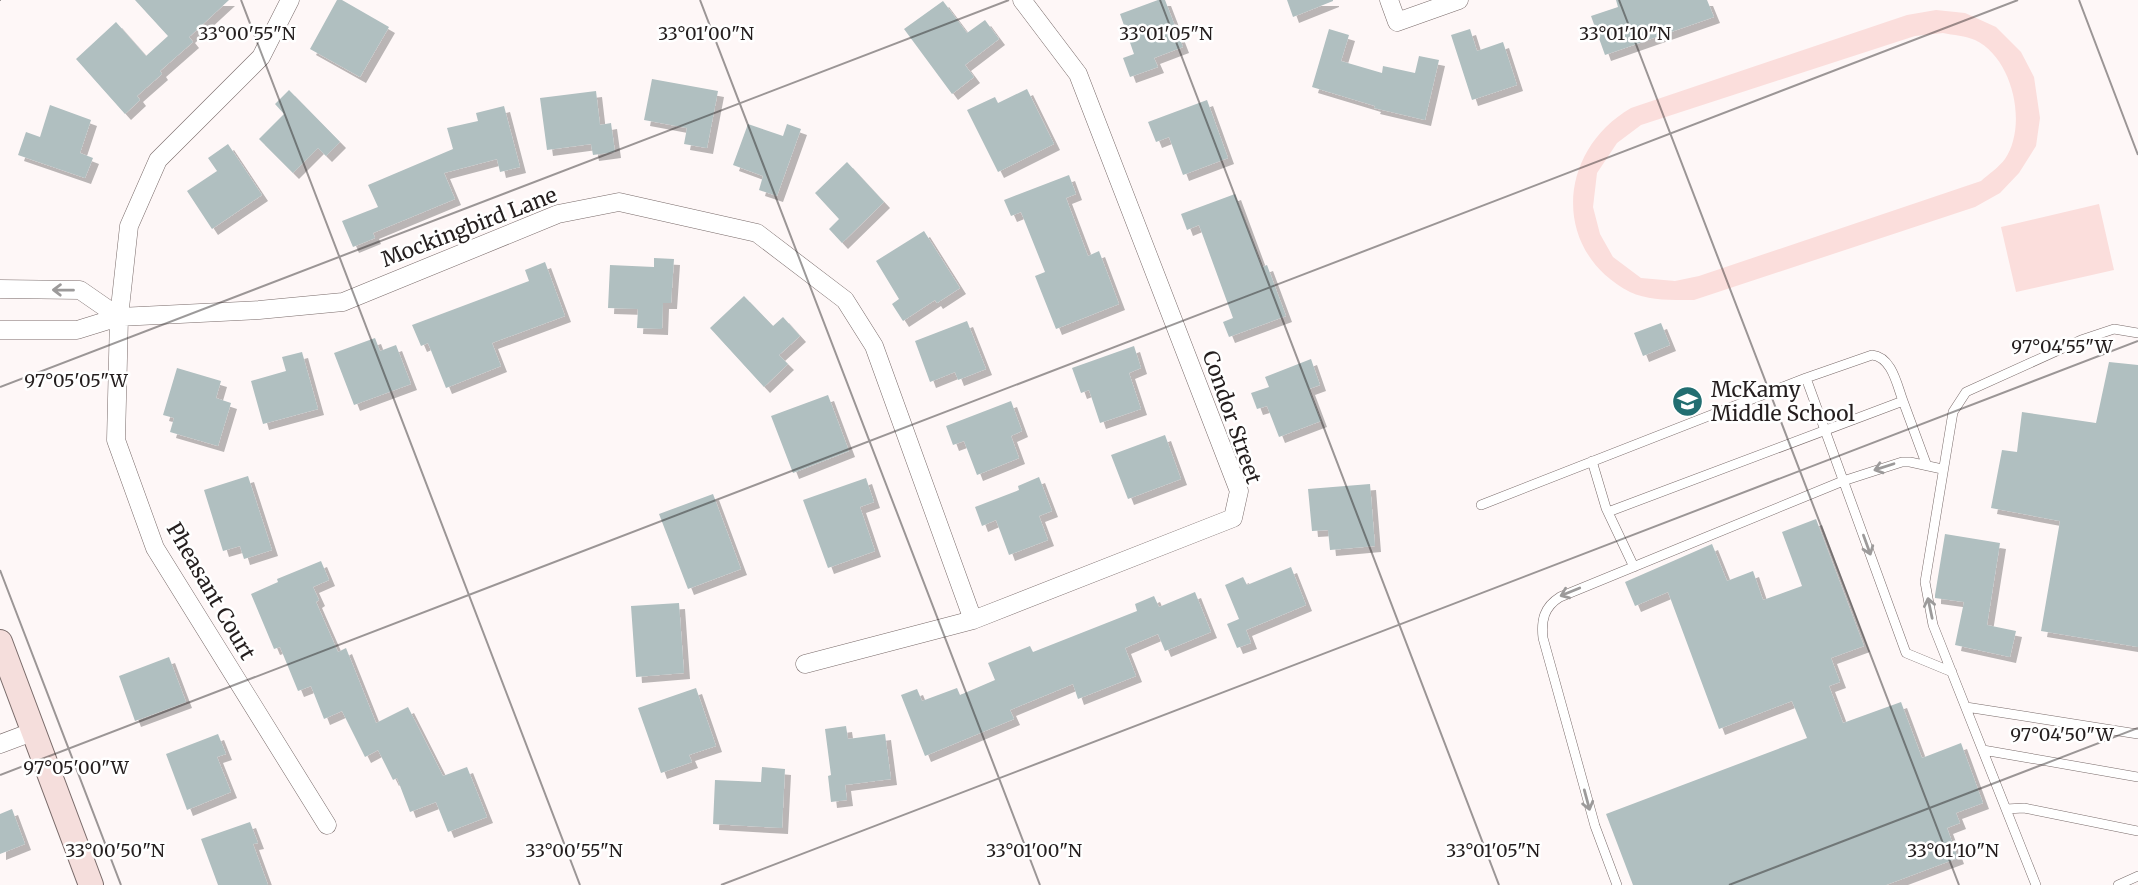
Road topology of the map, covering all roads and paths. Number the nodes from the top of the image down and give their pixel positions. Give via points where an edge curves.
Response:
1 (290, 0) edge
2 (1022, 0) edge
3 (1389, 0) edge
4 (1460, 0) edge
5 (0, 289) edge
6 (119, 317) junction
7 (0, 330) edge
8 (2138, 333) edge
9 (1806, 378) junction
10 (1903, 401) junction
11 (1825, 430) junction
12 (1592, 461) junction
13 (1927, 466) junction
14 (1942, 469) junction
15 (1843, 481) junction
16 (1481, 505) dead end
17 (1608, 512) junction
18 (1634, 566) junction
19 (973, 620) junction
20 (0, 642) edge
21 (805, 664) dead end
22 (1952, 672) junction
23 (1966, 707) junction
24 (32, 732) junction
25 (2138, 734) edge
26 (0, 744) edge
27 (1983, 750) junction
28 (2138, 777) edge
29 (2006, 809) junction
30 (327, 825) dead end
31 (2138, 831) edge
32 (2138, 876) edge
33 (91, 885) edge
34 (1617, 885) edge
35 (2036, 885) edge
36 (2118, 885) edge

1 - 6 street, Pheasant Court via 261,57 158,160 129,226
2 - 19 street, Condor Street via 1078,74 1239,491 1233,518
3 - 4 street via 1398,22
6 -> 5 street via 80,290
6 - 7 street, Mockingbird Lane via 77,330
6 - 19 street, Mockingbird Lane via 343,302 558,214 619,202 757,233 845,300 874,346
6 - 30 street, Pheasant Court via 116,440 155,548
8 - 14 lane via 2114,329 2081,340 1966,392 1953,412
9 - 10 lane via 1876,355 1886,361
9 - 11 lane
9 - 12 lane
10 - 11 lane
10 - 13 lane
11 - 15 lane
11 - 17 lane
12 - 16 lane
12 - 17 lane
13 - 14 lane
13 -> 15 lane via 1895,464
22 -> 14 lane via 1933,625 1924,582
15 - 18 lane
15 -> 22 lane via 1906,653
17 - 18 lane
18 -> 34 lane via 1560,597 1546,610 1542,627 1595,826
19 - 21 street, Condor Street
20 - 24 street
22 - 23 lane
23 - 25 lane
23 - 27 lane
24 - 26 street
24 - 33 street
27 - 28 lane
27 - 29 lane
29 - 31 lane via 2024,808
29 - 35 lane
32 - 36 lane

